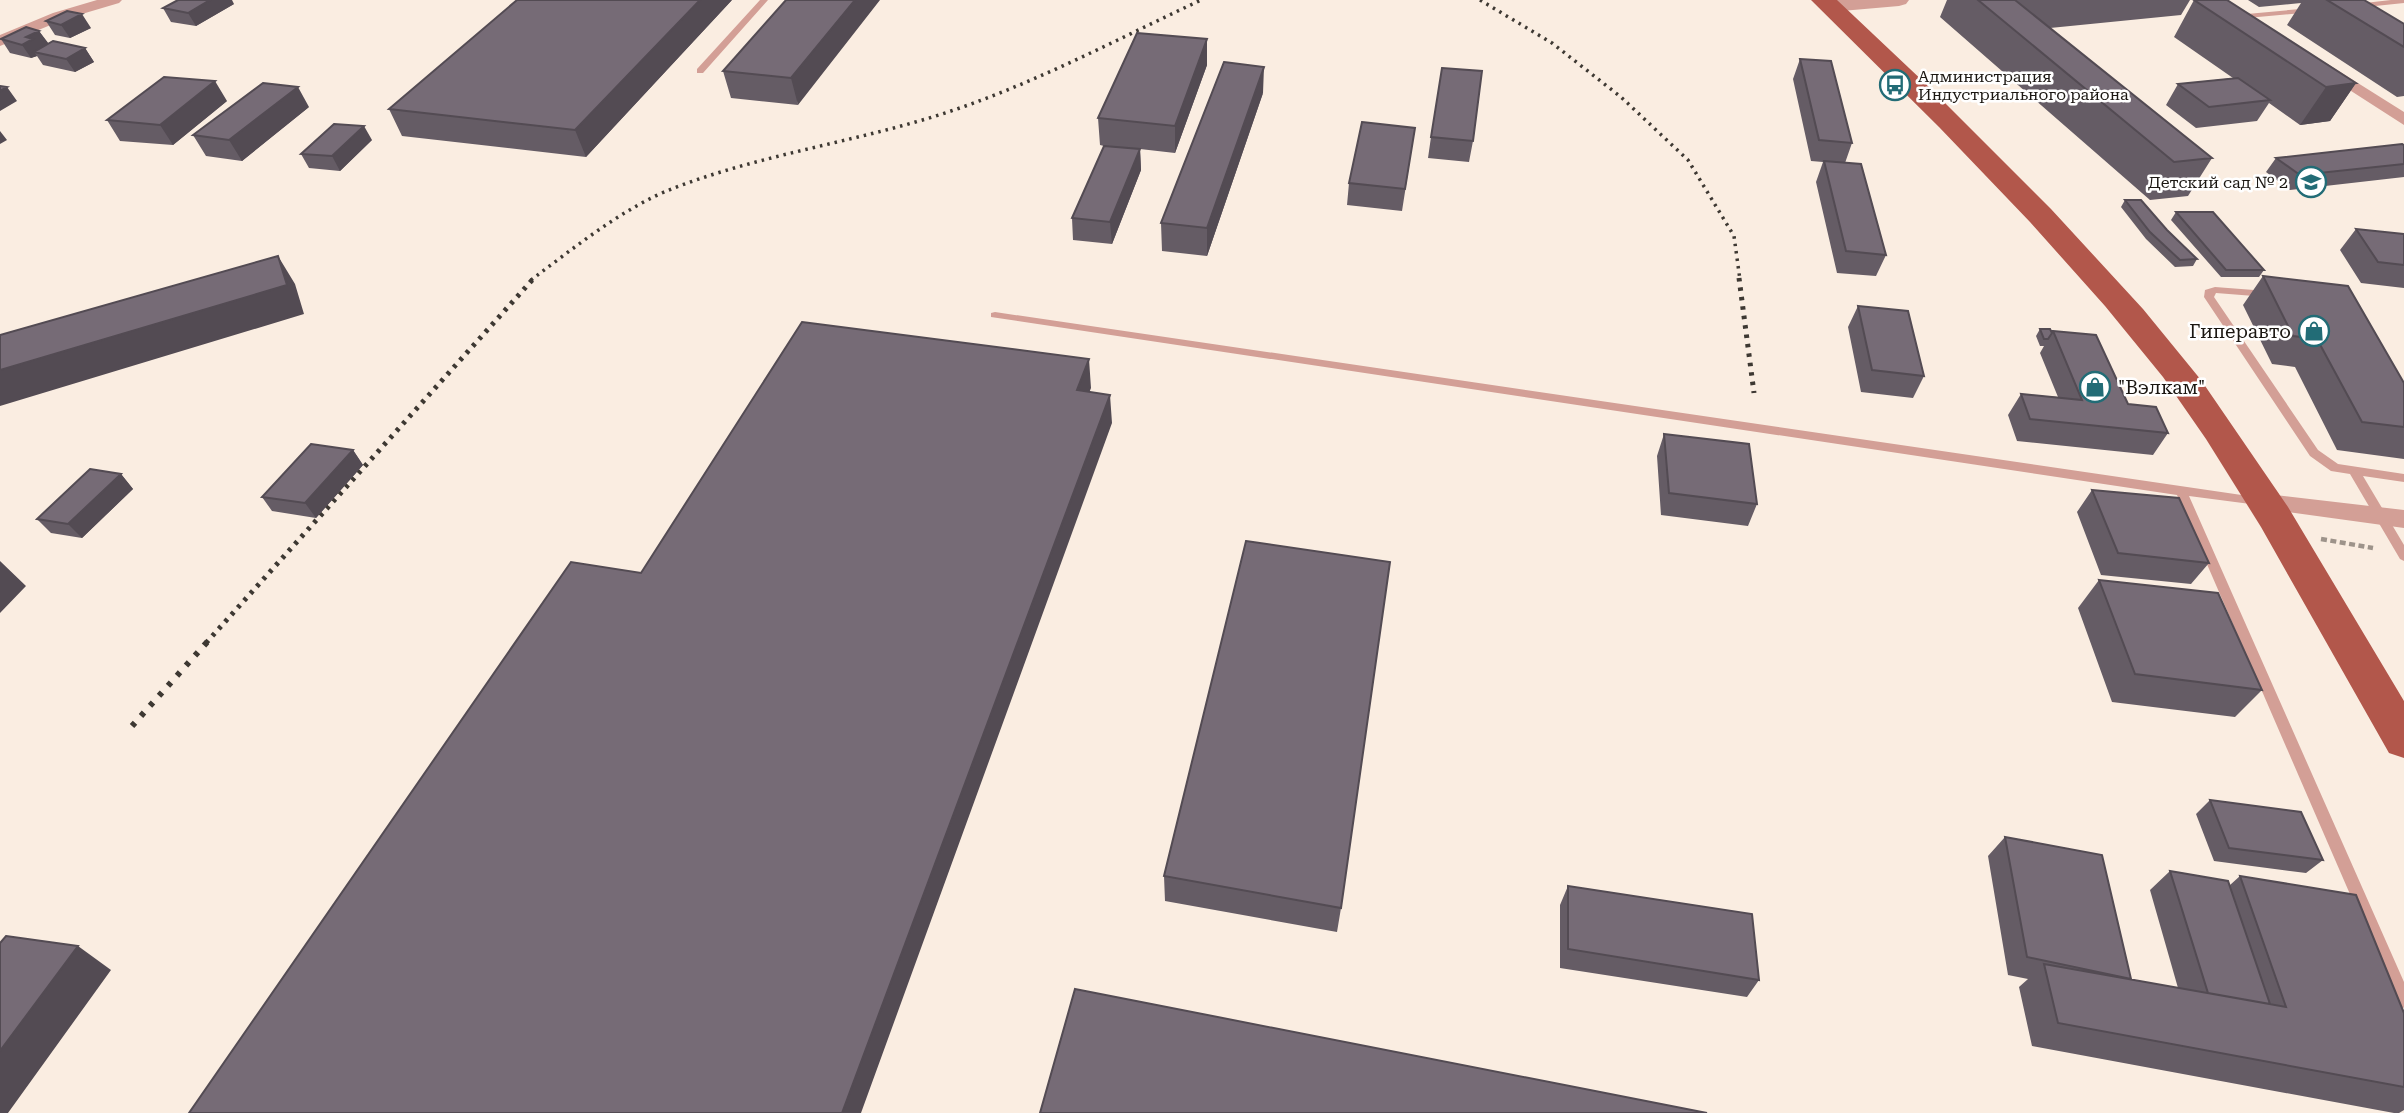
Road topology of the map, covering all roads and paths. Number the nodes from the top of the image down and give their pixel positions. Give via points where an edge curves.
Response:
1 (114, 0) edge
2 (764, 0) edge
3 (1899, 0) edge
4 (2404, 1) edge
5 (1827, 3) edge
6 (2231, 5) edge
7 (2351, 6) edge
8 (2324, 13) dead end
9 (2247, 16) junction
10 (2270, 31) edge
11 (0, 41) edge
12 (2314, 60) edge
13 (700, 71) dead end
14 (2404, 120) edge
15 (2279, 295) edge
16 (995, 315) dead end
17 (2354, 471) junction
18 (2404, 478) edge
19 (2181, 491) junction
20 (2267, 502) junction
21 (2379, 516) junction
22 (2404, 519) edge
23 (2404, 556) edge
24 (2404, 740) edge
25 (2404, 1000) edge

1 - 11 street via 59,16
2 - 13 lane
3 - 5 street
4 - 7 lane
5 - 20 main road via 2022,196 2125,309 2189,387
6 - 9 street
8 - 9 lane via 2311,10
9 - 10 street
12 - 14 street
15 - 17 lane via 2209,292 2314,453 2335,468
16 - 19 lane
17 - 18 lane
17 - 21 lane
19 - 20 lane
19 - 25 lane
20 - 21 street
20 - 24 main road
21 - 22 street
21 - 23 lane

